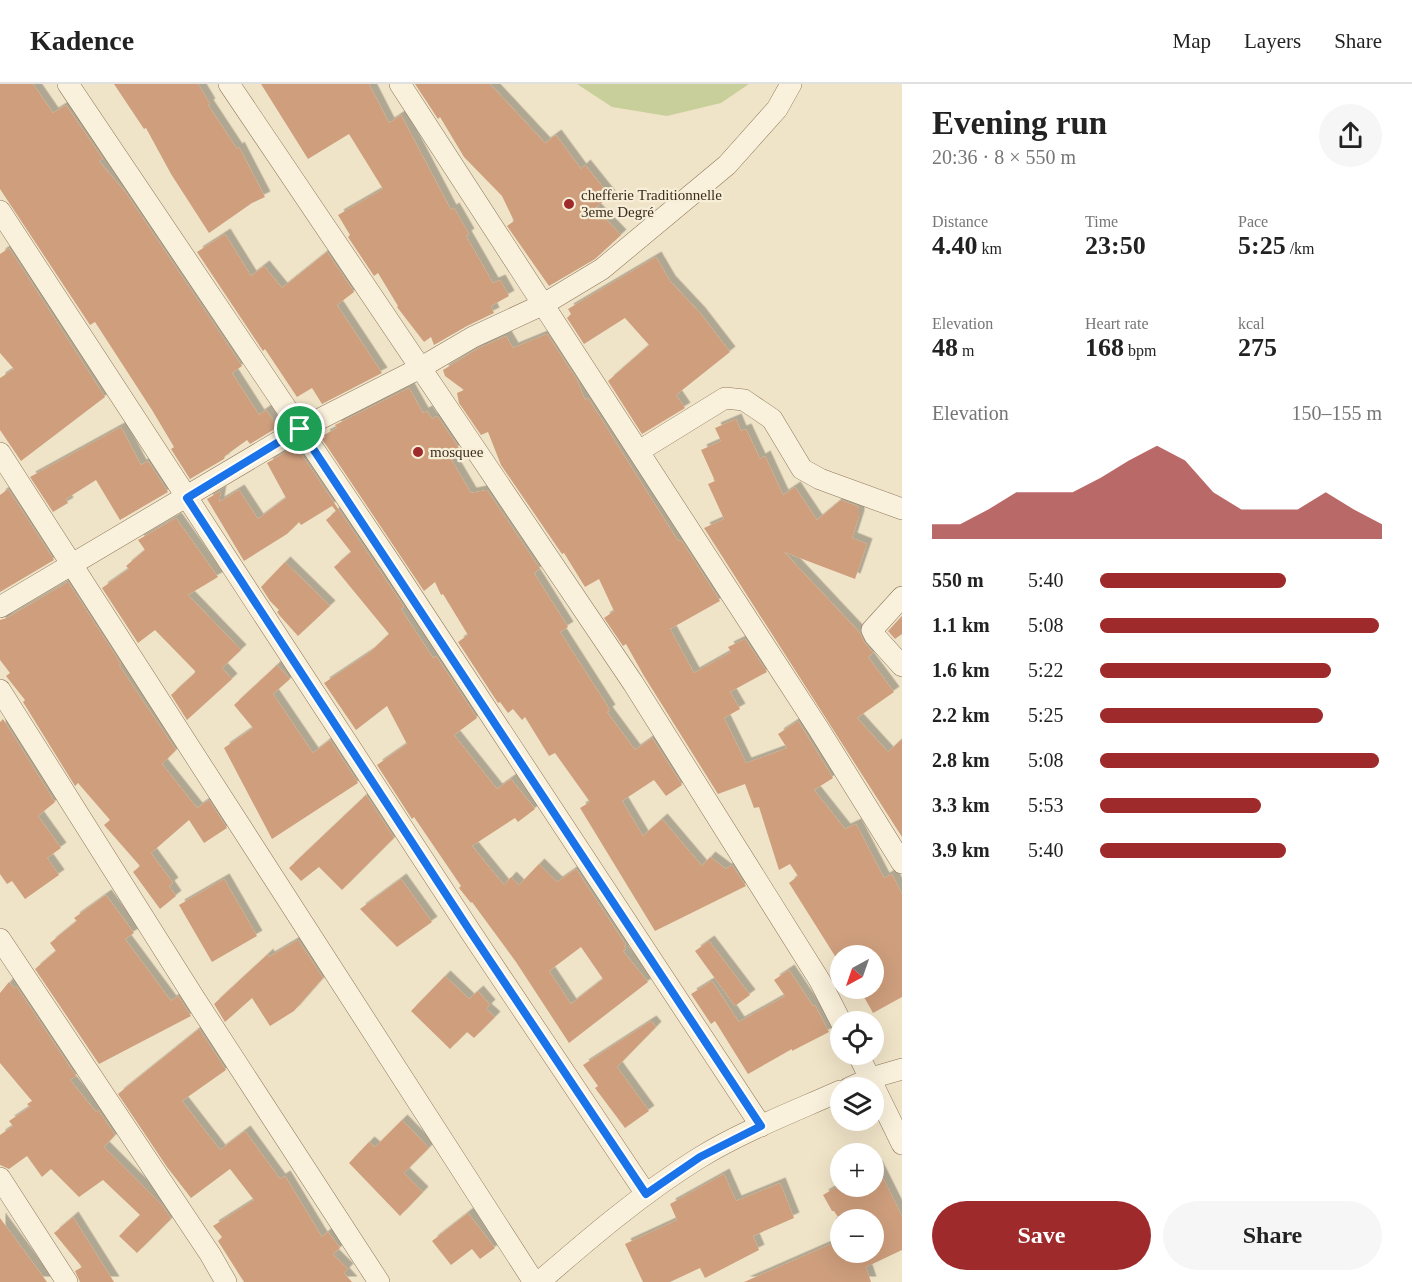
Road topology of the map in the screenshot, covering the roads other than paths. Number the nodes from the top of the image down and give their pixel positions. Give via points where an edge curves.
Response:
1 (68, 84) edge
2 (229, 84) edge
3 (400, 84) edge
4 (791, 84) edge
5 (0, 211) edge
6 (544, 304) junction
7 (420, 368) junction
8 (300, 429) junction
9 (639, 451) junction
10 (0, 453) edge
11 (187, 498) junction
12 (902, 509) edge
13 (72, 566) junction
14 (902, 597) edge
15 (0, 607) edge
16 (902, 666) edge
17 (0, 690) edge
18 (902, 863) edge
19 (0, 939) edge
20 (835, 1011) edge
21 (902, 1069) edge
22 (874, 1077) edge
23 (830, 1095) edge
24 (884, 1106) edge
25 (761, 1126) junction
26 (902, 1144) edge
27 (0, 1178) edge
28 (646, 1194) junction
29 (67, 1282) edge
30 (226, 1282) edge
31 (379, 1282) edge
32 (534, 1282) edge
33 (539, 1282) edge

1 - 8 street
2 - 7 street
3 - 6 street
4 - 6 street via 777,109 726,165 602,269
5 - 11 street
6 - 7 street via 473,337
6 - 9 street
7 - 8 street
7 - 20 street via 633,683
8 - 11 street
8 - 25 street
9 - 12 street via 725,398 744,400 772,419 802,469
9 - 18 street
10 - 13 street
11 - 13 street
11 - 28 street
13 - 15 street
13 - 32 street
14 - 16 street via 872,630
17 - 31 street
19 - 30 street
21 - 22 street
23 - 25 street
24 - 26 street
25 - 28 street via 700,1157
27 - 29 street
28 - 33 street

